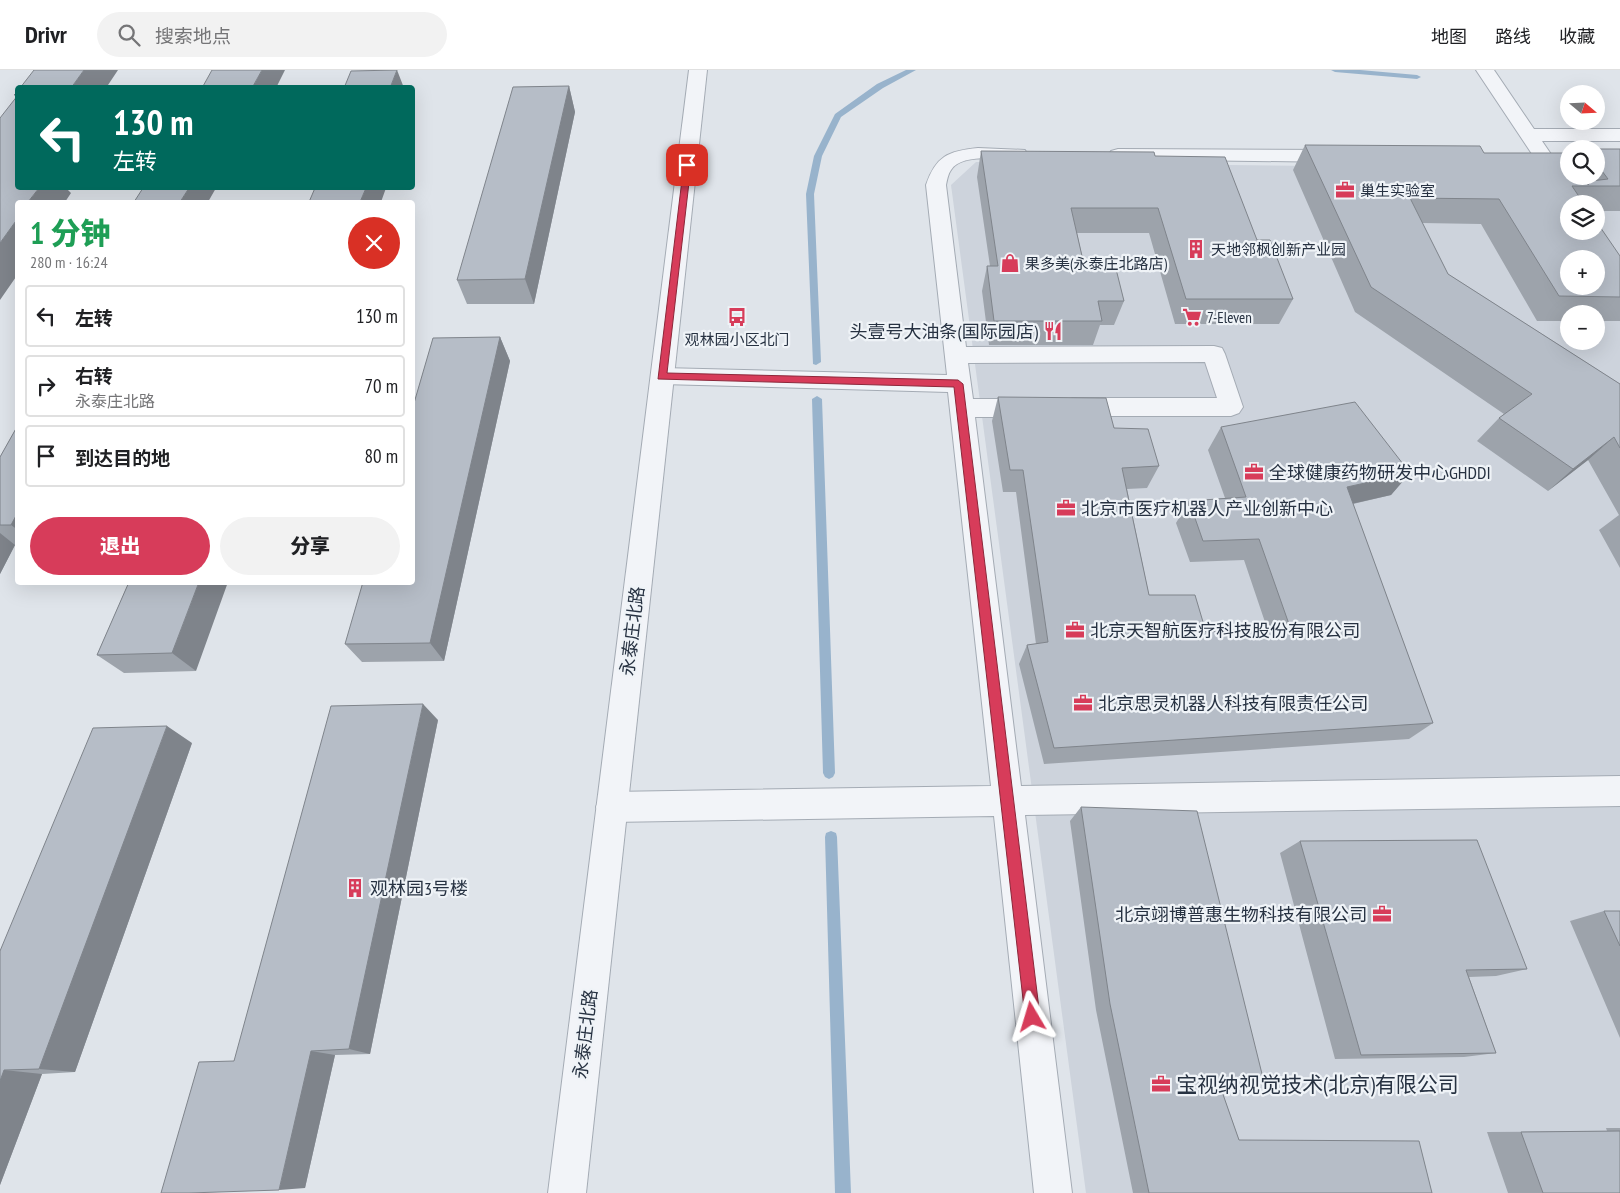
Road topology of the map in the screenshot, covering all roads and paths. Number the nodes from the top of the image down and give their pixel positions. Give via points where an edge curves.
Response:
1 (698, 70) edge
2 (1486, 70) edge
3 (1529, 135) junction
4 (1620, 135) edge
5 (1040, 154) edge
6 (1100, 154) edge
7 (1357, 156) edge
8 (1525, 158) edge
9 (1545, 158) junction
10 (1560, 158) edge
11 (1569, 195) edge
12 (955, 355) junction
13 (662, 376) junction
14 (960, 396) junction
15 (1620, 791) edge
16 (1007, 801) junction
17 (611, 807) junction
18 (567, 1193) edge
19 (1053, 1193) edge

1 - 13 street, 永泰庄北路
2 - 3 street
3 - 4 street
3 - 9 street
5 - 12 street via 971,154 954,158 943,166 936,185
6 - 7 street
8 - 9 street
9 - 10 street
9 - 11 street
12 - 14 street
12 - 14 street via 1214,354 1231,407
13 - 14 street
13 - 17 street, 永泰庄北路
14 - 16 street
15 - 16 street
16 - 17 street
16 - 19 street
17 - 18 street, 永泰庄北路

